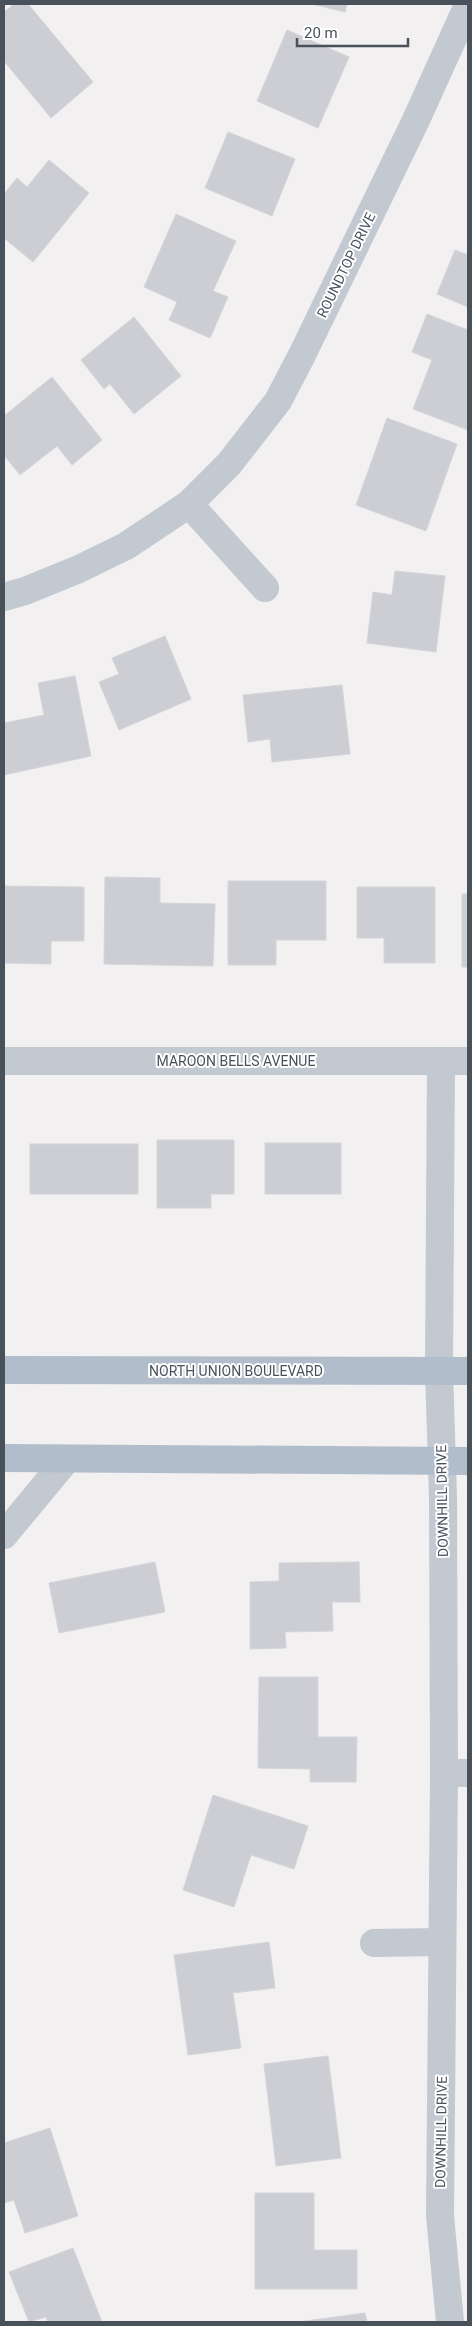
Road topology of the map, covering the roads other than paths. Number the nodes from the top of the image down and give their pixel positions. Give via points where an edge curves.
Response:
1 (468, 4) edge
2 (189, 504) junction
3 (265, 588) dead end
4 (4, 597) edge
5 (4, 1060) edge
6 (441, 1061) junction
7 (468, 1061) edge
8 (4, 1370) edge
9 (439, 1371) junction
10 (468, 1371) edge
11 (4, 1458) edge
12 (67, 1459) junction
13 (455, 1461) edge
14 (4, 1535) edge
15 (456, 1773) edge
16 (442, 1942) junction
17 (374, 1943) dead end
18 (450, 2322) edge

1 - 2 street, ROUNDTOP DRIVE via 416,120 278,402 229,464
2 - 3 street
2 - 4 street, ROUNDTOP DRIVE via 126,546 79,569
5 - 6 street, MAROON BELLS AVENUE
6 - 7 street, MAROON BELLS AVENUE
6 - 9 street, DOWNHILL DRIVE
8 - 9 main road, NORTH UNION BOULEVARD
9 - 10 main road, NORTH UNION BOULEVARD
9 - 13 street, DOWNHILL DRIVE
11 - 12 main road
12 - 13 main road
12 - 14 street
13 - 15 street, DOWNHILL DRIVE
15 - 16 street, DOWNHILL DRIVE
16 - 17 street
16 - 18 street, DOWNHILL DRIVE via 440,2216

